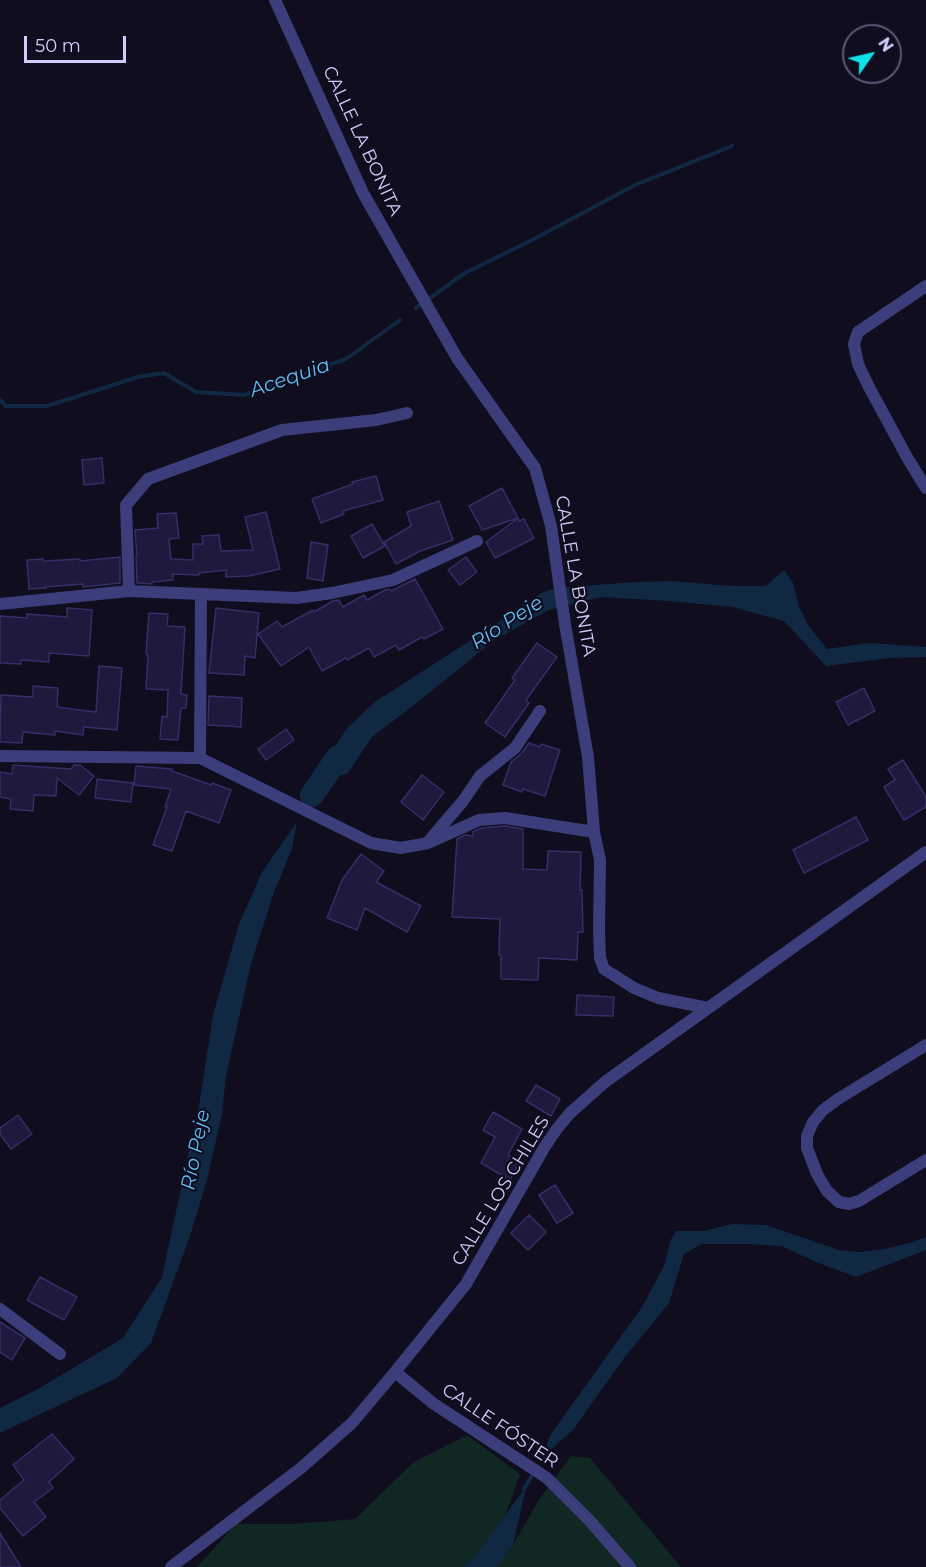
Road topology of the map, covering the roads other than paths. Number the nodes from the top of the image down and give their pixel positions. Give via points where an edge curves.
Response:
1 (275, 0) edge
2 (926, 286) edge
3 (407, 413) dead end
4 (926, 488) edge
5 (477, 542) dead end
6 (129, 591) junction
7 (201, 594) junction
8 (0, 604) edge
9 (540, 711) dead end
10 (0, 756) edge
11 (200, 758) junction
12 (594, 832) junction
13 (428, 843) junction
14 (926, 852) edge
15 (708, 1008) junction
16 (926, 1045) edge
17 (926, 1160) edge
18 (0, 1309) edge
19 (60, 1354) dead end
20 (396, 1372) junction
21 (171, 1567) edge
22 (630, 1567) edge

1 - 12 street, CALLE LA BONITA via 363,193 457,358 536,468 551,526 588,757
2 - 4 street via 858,332 854,344 869,387
3 - 6 street via 282,430 148,479 126,505
5 - 7 street via 393,580 332,593 296,598
6 - 7 street
6 - 8 street
7 - 11 street
9 - 13 street via 515,748 480,776
10 - 11 street
11 - 13 street via 370,843 401,848
12 - 13 street via 505,818 479,820
12 - 15 street, CALLE LA BONITA via 600,860 600,958 604,969 658,998
14 - 15 street, CALLE LOS CHILES
15 - 20 street, CALLE LOS CHILES via 605,1082 570,1113 544,1148 466,1284
16 - 17 street via 823,1110 807,1136 807,1148 827,1191 839,1202 849,1204
18 - 19 street
20 - 21 street, CALLE LOS CHILES via 329,1444
20 - 22 street, CALLE FÓSTER via 434,1404 547,1478

